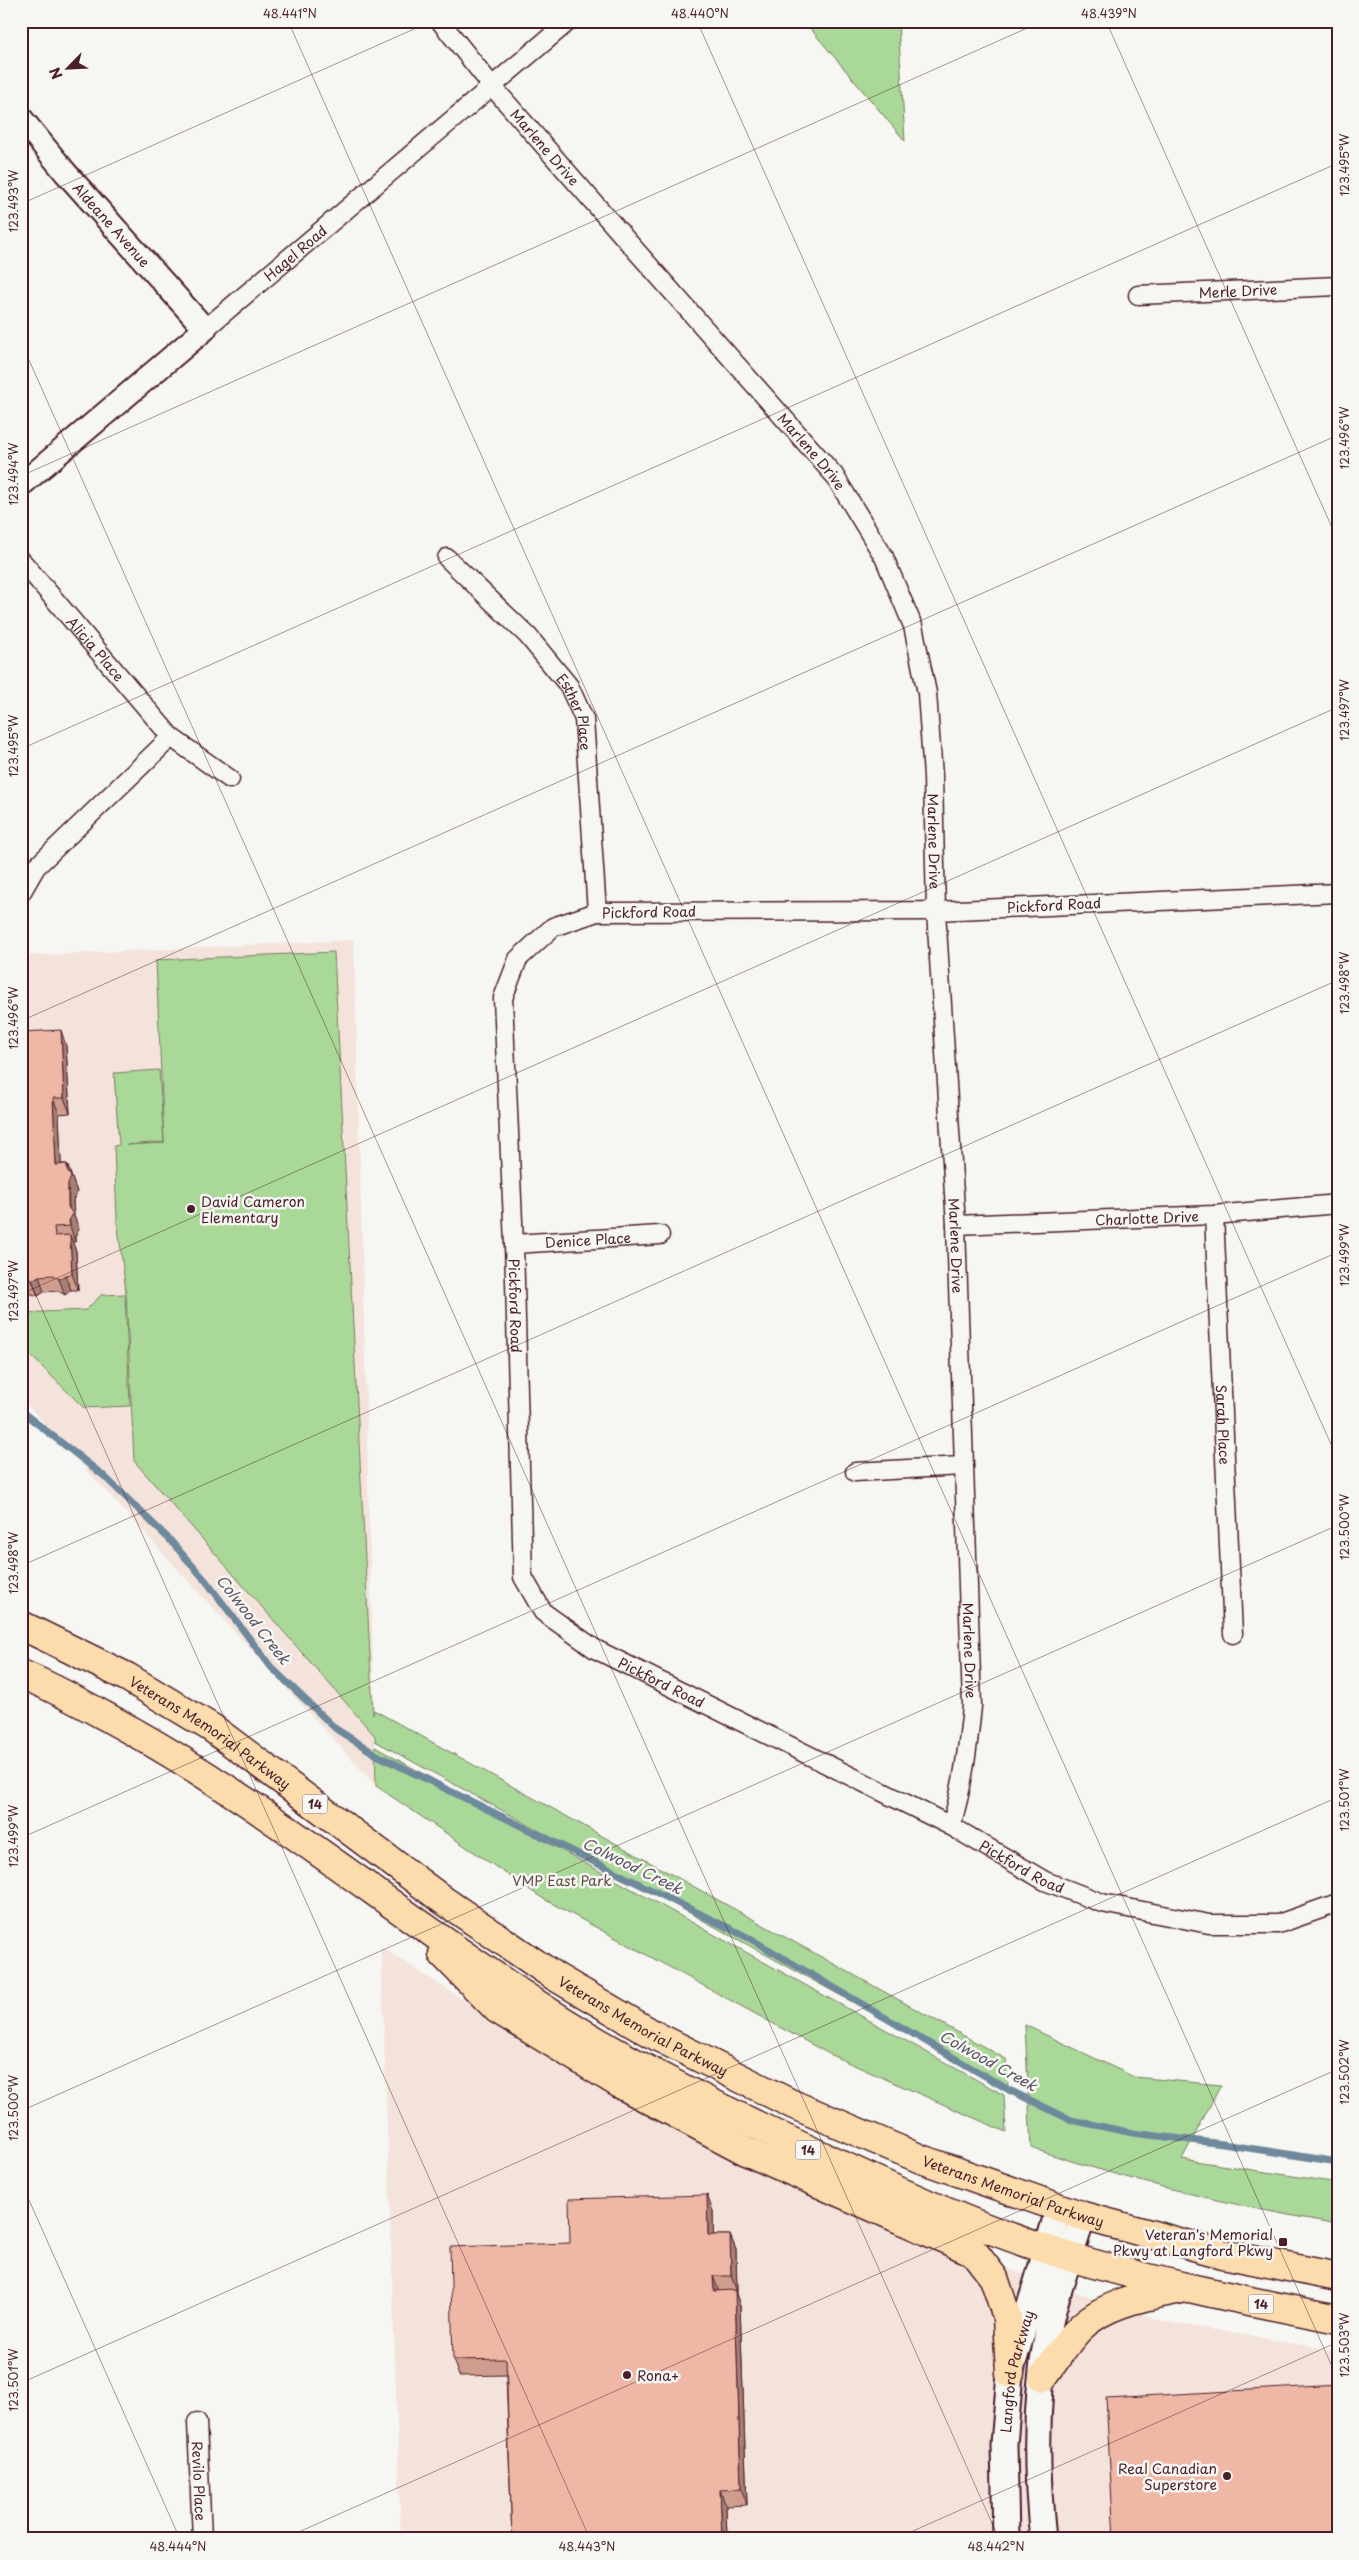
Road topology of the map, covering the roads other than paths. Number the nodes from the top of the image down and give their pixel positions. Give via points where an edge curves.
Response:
1 (440, 21) edge
2 (569, 21) edge
3 (492, 86) junction
4 (21, 118) edge
5 (1338, 286) edge
6 (1138, 295) dead end
7 (205, 329) junction
8 (21, 485) edge
9 (447, 558) dead end
10 (21, 560) edge
11 (171, 736) junction
12 (230, 779) dead end
13 (21, 893) edge
14 (1338, 893) edge
15 (936, 911) junction
16 (597, 912) junction
17 (1338, 1204) edge
18 (1214, 1215) junction
19 (956, 1225) junction
20 (660, 1235) dead end
21 (514, 1244) junction
22 (962, 1466) junction
23 (855, 1472) dead end
24 (21, 1625) edge
25 (1232, 1634) dead end
26 (21, 1674) edge
27 (950, 1826) junction
28 (1338, 1904) edge
29 (398, 1908) junction
30 (1071, 2212) junction
31 (1058, 2253) junction
32 (1338, 2277) edge
33 (1185, 2288) junction
34 (1338, 2319) edge
35 (1010, 2373) junction
36 (1043, 2378) junction
37 (197, 2422) dead end
38 (202, 2539) edge
39 (1006, 2539) edge
40 (1043, 2539) edge

1 - 3 street, Marlene Drive
2 - 3 street, Hagel Road
3 - 7 street, Hagel Road
3 - 15 street, Marlene Drive via 834,475 884,557 913,626 926,693 933,776
4 - 7 street, Aldeane Avenue
5 - 6 street, Merle Drive
7 - 8 street, Hagel Road
9 - 16 street, Esther Place via 528,636 569,686 584,719
10 - 11 street, Alicia Place
11 - 12 street, Alicia Place
11 - 13 street via 36,867
14 - 15 street, Pickford Road
15 - 16 street, Pickford Road
15 - 19 street, Marlene Drive
16 - 21 street, Pickford Road via 553,927 518,959 503,998
17 - 18 street, Charlotte Drive
18 - 19 street, Charlotte Drive
18 - 25 street, Sarah Place
19 - 22 street, Marlene Drive
20 - 21 street, Denice Place
21 - 27 street, Pickford Road via 523,1577 543,1612 595,1650
22 - 23 street
22 - 27 street, Marlene Drive via 972,1706 967,1758
24 - 30 main road, Veterans Memorial Parkway / 14 via 127,1678 212,1728 443,1900 554,1976 658,2037 792,2104 921,2159
26 - 29 main road, 14 via 167,1750
27 - 28 street, Pickford Road via 1045,1881 1102,1903 1160,1916 1209,1924 1278,1924
29 - 31 main road, 14 via 547,2011 653,2073 940,2211
29 - 35 main road via 497,2009 620,2084 748,2152 974,2252 994,2278 1007,2317
30 - 31 main road, Langford Parkway
30 - 32 main road, Veterans Memorial Parkway / 14 via 1224,2254
31 - 33 main road, 14
31 - 35 main road, Langford Parkway
31 - 36 main road, Langford Parkway
33 - 34 main road, 14
33 - 36 main road via 1141,2297 1106,2310 1081,2327
35 - 39 main road, Langford Parkway via 1004,2445
36 - 40 main road, Langford Parkway via 1038,2493
37 - 38 street, Revilo Place

